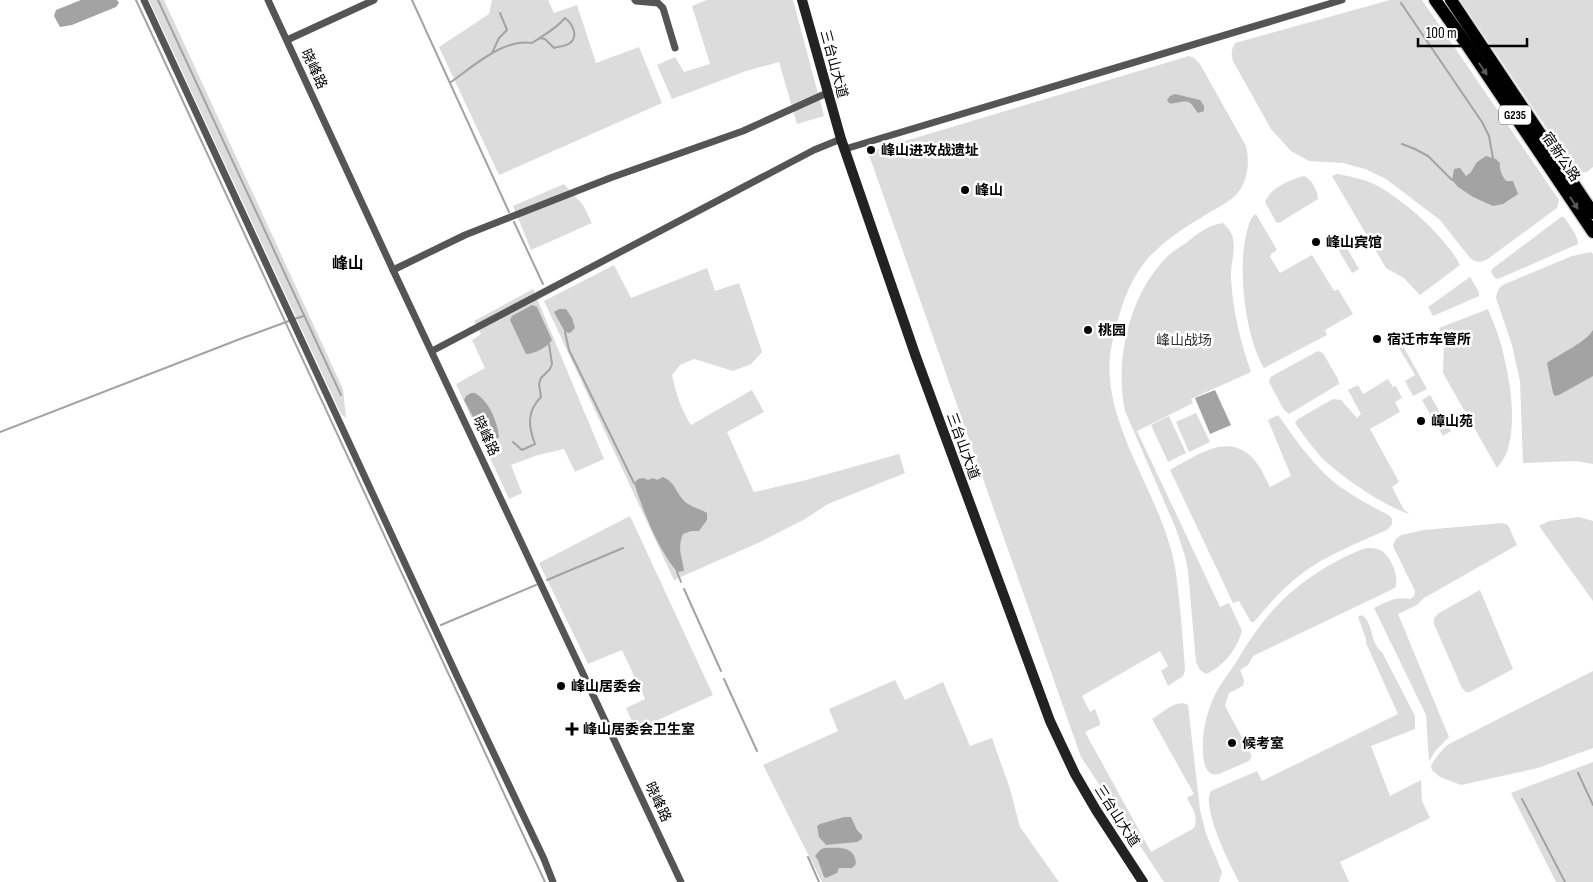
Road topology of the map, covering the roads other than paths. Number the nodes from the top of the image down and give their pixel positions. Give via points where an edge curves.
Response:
1 (144, 0) edge
2 (268, 0) edge
3 (374, 0) edge
4 (635, 0) edge
5 (802, 0) edge
6 (1342, 0) edge
7 (1435, 0) edge
8 (1451, 0) edge
9 (287, 40) junction
10 (675, 48) dead end
11 (827, 93) junction
12 (843, 144) junction
13 (1593, 213) edge
14 (1593, 232) edge
15 (393, 270) junction
16 (432, 351) junction
17 (553, 882) edge
18 (682, 882) edge
19 (1144, 882) edge

1 - 17 street
2 - 9 street, 晓峰路
3 - 9 street
4 - 10 street via 658,3 663,8
5 - 11 main road, 三台山大道
6 - 12 street
7 -> 14 highway, 宿新公路 / G235
8 - 13 highway, 宿新公路 / G235
9 - 15 street, 晓峰路
11 - 12 main road, 三台山大道
11 - 15 street via 743,131 610,178 466,235
12 - 16 street via 814,150
12 - 19 main road, 三台山大道 via 915,353 1050,720 1075,774
15 - 16 street, 晓峰路
16 - 18 street, 晓峰路

